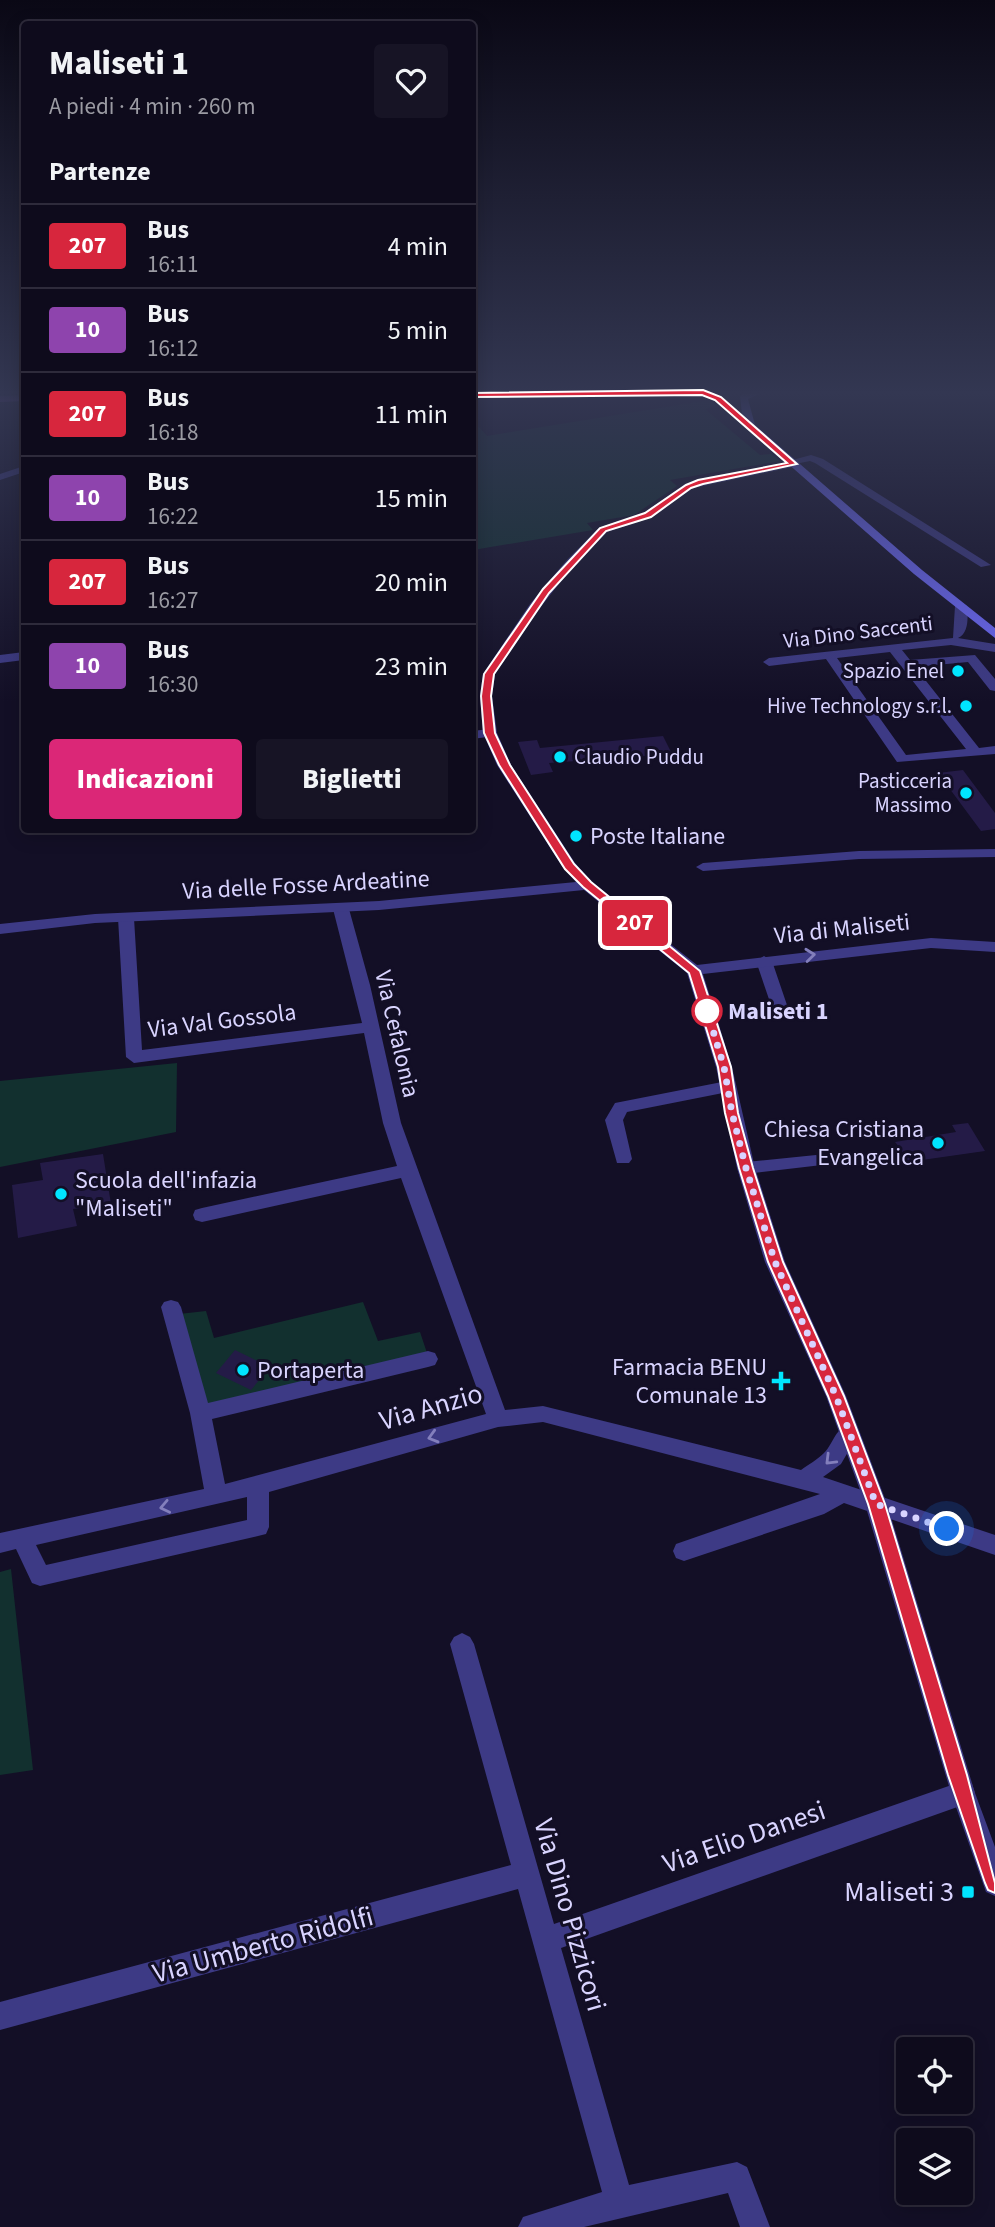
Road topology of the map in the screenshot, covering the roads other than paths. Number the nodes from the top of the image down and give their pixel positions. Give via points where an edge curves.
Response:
1 (677, 494) edge
2 (829, 494) edge
3 (872, 494) edge
4 (985, 565) dead end
5 (961, 606) junction
6 (994, 633) edge
7 (959, 639) junction
8 (894, 648) junction
9 (995, 648) edge
10 (829, 655) junction
11 (21, 656) edge
12 (0, 659) edge
13 (769, 662) dead end
14 (907, 664) junction
15 (995, 687) edge
16 (490, 733) junction
17 (476, 735) edge
18 (995, 750) edge
19 (975, 752) junction
20 (995, 853) edge
21 (703, 867) dead end
22 (587, 885) junction
23 (341, 909) junction
24 (126, 918) junction
25 (0, 923) edge
26 (27, 924) junction
27 (0, 929) edge
28 (995, 947) edge
29 (764, 961) junction
30 (694, 971) junction
31 (780, 1008) dead end
32 (371, 1027) junction
33 (727, 1087) junction
34 (623, 1158) dead end
35 (816, 1161) dead end
36 (746, 1168) junction
37 (407, 1170) junction
38 (202, 1215) dead end
39 (171, 1307) dead end
40 (428, 1359) dead end
41 (200, 1413) junction
42 (498, 1419) junction
43 (849, 1433) junction
44 (804, 1480) junction
45 (258, 1486) junction
46 (842, 1493) junction
47 (216, 1495) junction
48 (876, 1504) junction
49 (11, 1540) edge
50 (995, 1545) edge
51 (684, 1551) dead end
52 (462, 1644) dead end
53 (963, 1793) junction
54 (525, 1874) junction
55 (995, 1883) edge
56 (546, 1940) junction
57 (0, 2016) edge
58 (619, 2203) junction
59 (533, 2227) edge
60 (755, 2227) edge

1 - 16 street via 648,515 603,530 546,591 489,674
2 - 5 main road
3 - 4 street
5 - 6 main road
5 - 7 street, Via Dino Saccenti
6 - 7 street, Via Dino Saccenti
7 - 8 street, Via Dino Saccenti
7 - 9 street, Via Dino Saccenti
8 - 10 street, Via Dino Saccenti
8 - 14 street
10 - 13 street, Via Dino Saccenti
10 - 19 street via 902,759
11 - 12 street
14 - 15 street via 971,658
14 - 19 street
16 - 17 street
16 - 22 street via 504,765 555,848
18 - 19 street
20 - 21 street via 859,855
22 - 23 street, Via delle Fosse Ardeatine
22 - 30 street
23 - 24 street, Via delle Fosse Ardeatine
23 - 32 street, Via Cefalonia
24 - 26 street, Via delle Fosse Ardeatine
24 - 32 street, Via Val Gossola via 134,1057
25 - 26 street, Via delle Fosse Ardeatine
26 - 27 street, Via delle Fosse Ardeatine
29 -> 28 street, Via di Maliseti via 931,943
29 - 30 street, Via di Maliseti
29 - 31 street
30 - 33 street
32 - 37 street, Via Cefalonia
33 - 34 street via 621,1107 614,1120
33 - 36 street
35 - 36 street
36 - 43 street via 775,1262
37 - 38 street
37 - 42 street, Via Cefalonia
39 - 41 street
40 - 41 street
41 - 47 street
42 - 44 street, Via Anzio via 523,1415 562,1418
42 -> 45 street, Via Anzio
43 -> 44 street via 833,1458
43 - 48 street
44 - 46 street, Via Anzio
45 - 47 street, Via Anzio
45 - 49 street via 258,1527 40,1576
46 - 48 street, Via Anzio
46 - 51 street via 816,1507
47 -> 49 street, Via Anzio
48 - 50 street, Via Anzio
48 - 53 street
52 - 54 street, Via Dino Pizzicori
53 - 55 street
53 - 56 street, Via Elio Danesi
54 - 56 street, Via Dino Pizzicori
54 - 57 street, Via Umberto Ridolfi
56 - 58 street, Via Dino Pizzicori
58 - 59 street
58 - 60 street via 737,2177

